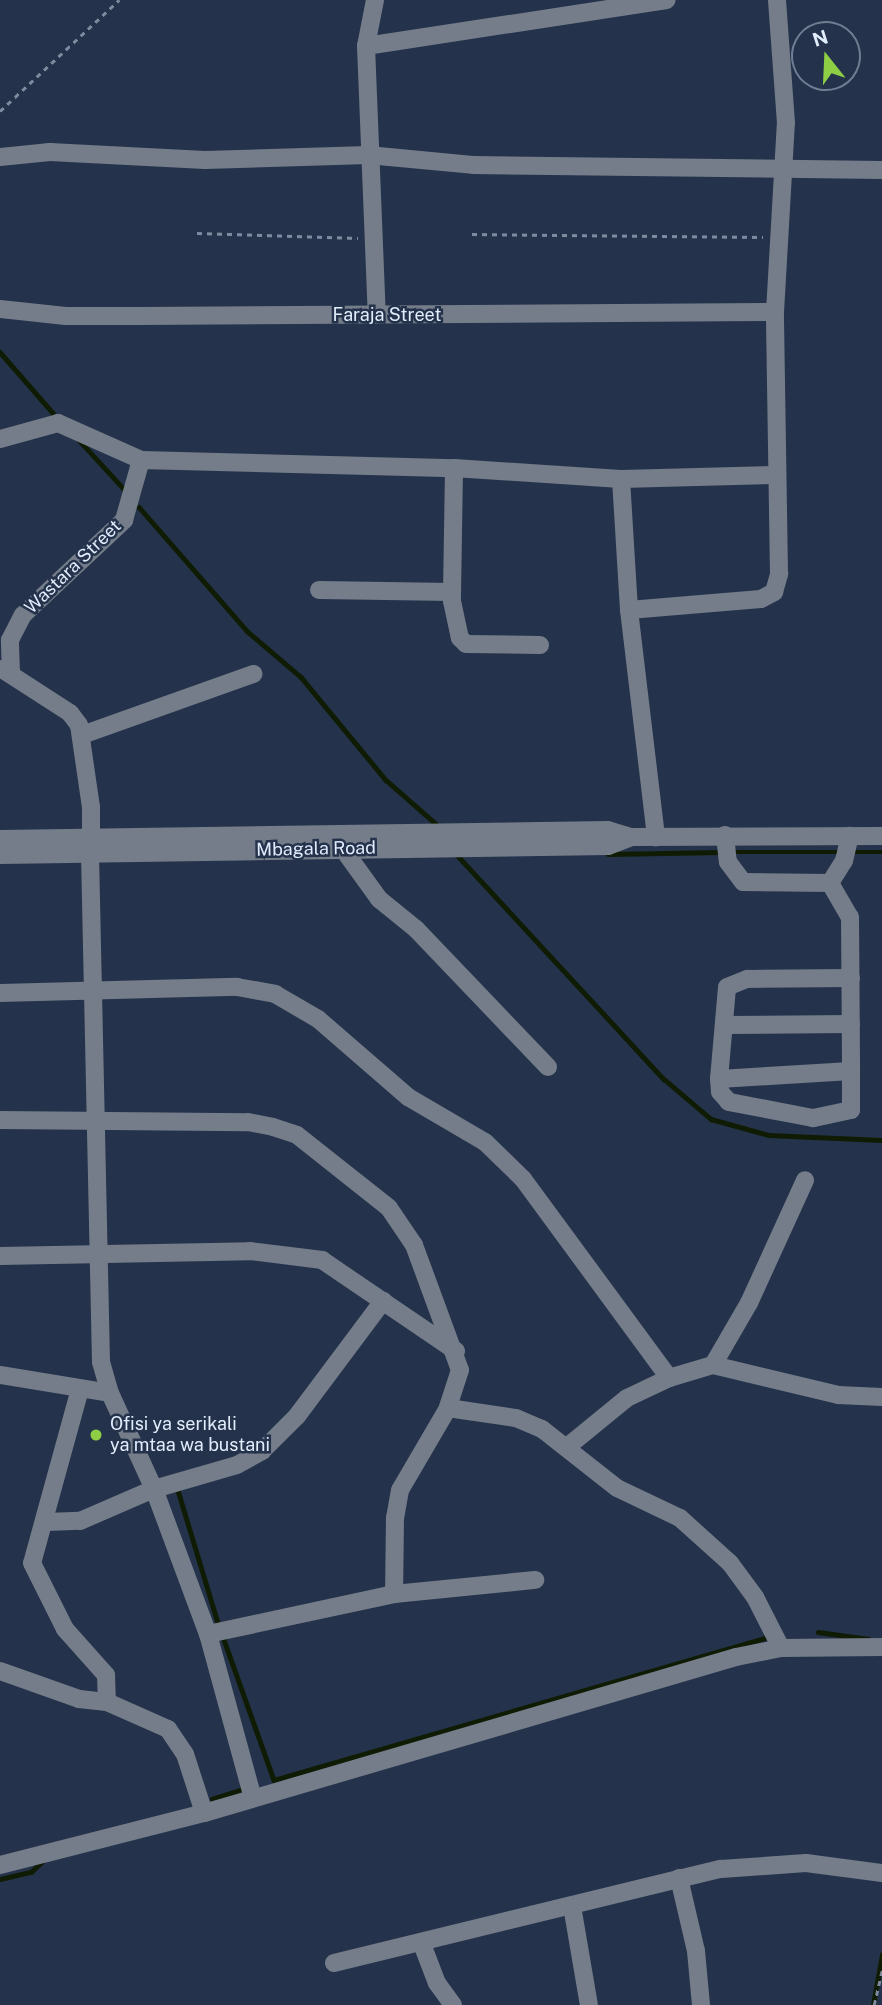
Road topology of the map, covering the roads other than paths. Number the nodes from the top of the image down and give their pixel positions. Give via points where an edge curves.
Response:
1 (375, 0) edge
2 (667, 0) edge
3 (777, 0) edge
4 (366, 46) junction
5 (368, 155) junction
6 (0, 157) edge
7 (781, 169) junction
8 (882, 170) edge
9 (0, 309) edge
10 (775, 312) junction
11 (377, 315) junction
12 (0, 439) edge
13 (141, 460) junction
14 (454, 468) junction
15 (775, 475) junction
16 (621, 479) junction
17 (318, 590) dead end
18 (453, 592) junction
19 (629, 610) junction
20 (540, 645) dead end
21 (6, 671) edge
22 (253, 674) dead end
23 (82, 735) junction
24 (725, 835) junction
25 (850, 835) junction
26 (656, 836) junction
27 (882, 836) edge
28 (631, 837) junction
29 (0, 839) edge
30 (91, 846) junction
31 (344, 849) junction
32 (0, 855) edge
33 (830, 883) junction
34 (850, 978) junction
35 (95, 987) junction
36 (0, 993) edge
37 (851, 1024) junction
38 (724, 1025) junction
39 (548, 1067) dead end
40 (851, 1072) junction
41 (719, 1079) junction
42 (0, 1120) edge
43 (98, 1122) junction
44 (805, 1180) dead end
45 (100, 1254) junction
46 (0, 1256) edge
47 (383, 1301) junction
48 (456, 1351) junction
49 (713, 1365) junction
50 (0, 1375) edge
51 (669, 1378) junction
52 (80, 1389) junction
53 (110, 1393) junction
54 (882, 1397) edge
55 (448, 1408) junction
56 (567, 1447) junction
57 (154, 1489) junction
58 (46, 1522) junction
59 (535, 1580) dead end
60 (394, 1594) junction
61 (208, 1634) junction
62 (882, 1647) edge
63 (781, 1648) junction
64 (0, 1671) edge
65 (107, 1702) junction
66 (253, 1798) junction
67 (204, 1814) junction
68 (0, 1865) edge
69 (882, 1873) edge
70 (680, 1878) junction
71 (572, 1906) junction
72 (422, 1944) junction
73 (334, 1963) dead end
74 (453, 2005) edge
75 (589, 2005) edge
76 (701, 2005) edge

1 - 4 street
2 - 4 street
3 - 7 street via 786,123
4 - 5 street
5 - 6 street via 217,160 50,152
5 - 7 street via 473,165
5 - 11 street
7 - 8 street
7 - 10 street
9 - 11 street, Faraja Street via 66,316
10 - 11 street, Faraja Street
10 - 15 street
12 - 13 street via 65,424 107,449
13 - 14 street
13 - 21 street, Wastara Street via 124,520 23,615 10,640
14 - 16 street
14 - 18 street
15 - 16 street
15 - 19 street via 779,574 774,592 761,599
16 - 19 street
17 - 18 street
18 - 20 street via 456,627 466,645
19 - 26 street
21 - 23 street via 70,713
22 - 23 street
23 - 30 street via 92,807
24 - 25 street, Mbagala Road
24 - 26 street, Mbagala Road
24 - 33 street via 728,862 743,882
25 - 27 street, Mbagala Road
25 - 33 street via 844,862
26 - 28 street, Mbagala Road
28 - 30 street, Mbagala Road via 608,830
28 - 31 street, Mbagala Road via 608,846
29 - 30 street, Mbagala Road
30 - 31 street, Mbagala Road
30 - 32 street, Mbagala Road
30 - 35 street
31 - 39 street via 379,899 416,929
33 - 34 street via 850,916
34 - 37 street
34 - 38 street via 737,980 727,987
35 - 36 street
35 - 43 street
35 - 51 street via 237,986 275,994 318,1019 408,1097 485,1142 523,1179
37 - 38 street
37 - 40 street
38 - 41 street
40 - 41 street
40 - 41 street via 851,1110 813,1118 729,1102 720,1092
42 - 43 street
43 - 45 street
43 - 48 street via 248,1122 297,1135 388,1208 408,1233
44 - 49 street via 749,1303
45 - 46 street
45 - 47 street via 290,1254 322,1260
45 - 53 street via 101,1362
47 - 48 street
47 - 57 street via 279,1437 237,1465
48 - 55 street via 460,1370
49 - 51 street
49 - 54 street via 838,1395
50 - 52 street
51 - 56 street via 627,1398
52 - 53 street
52 - 58 street
53 - 57 street
55 - 56 street via 516,1418
55 - 60 street via 400,1490
56 - 63 street via 617,1488 680,1518 709,1540 755,1597
57 - 58 street via 80,1521
57 - 61 street
58 - 65 street via 32,1563 65,1629 106,1675
59 - 60 street
60 - 61 street
61 - 66 street
62 - 63 street
63 - 66 street via 690,1669
64 - 65 street via 79,1699
65 - 67 street via 168,1729 185,1754
66 - 67 street
67 - 68 street
69 - 70 street via 769,1863
70 - 71 street
70 - 76 street via 696,1951
71 - 72 street
71 - 75 street
72 - 73 street
72 - 74 street via 437,1983

